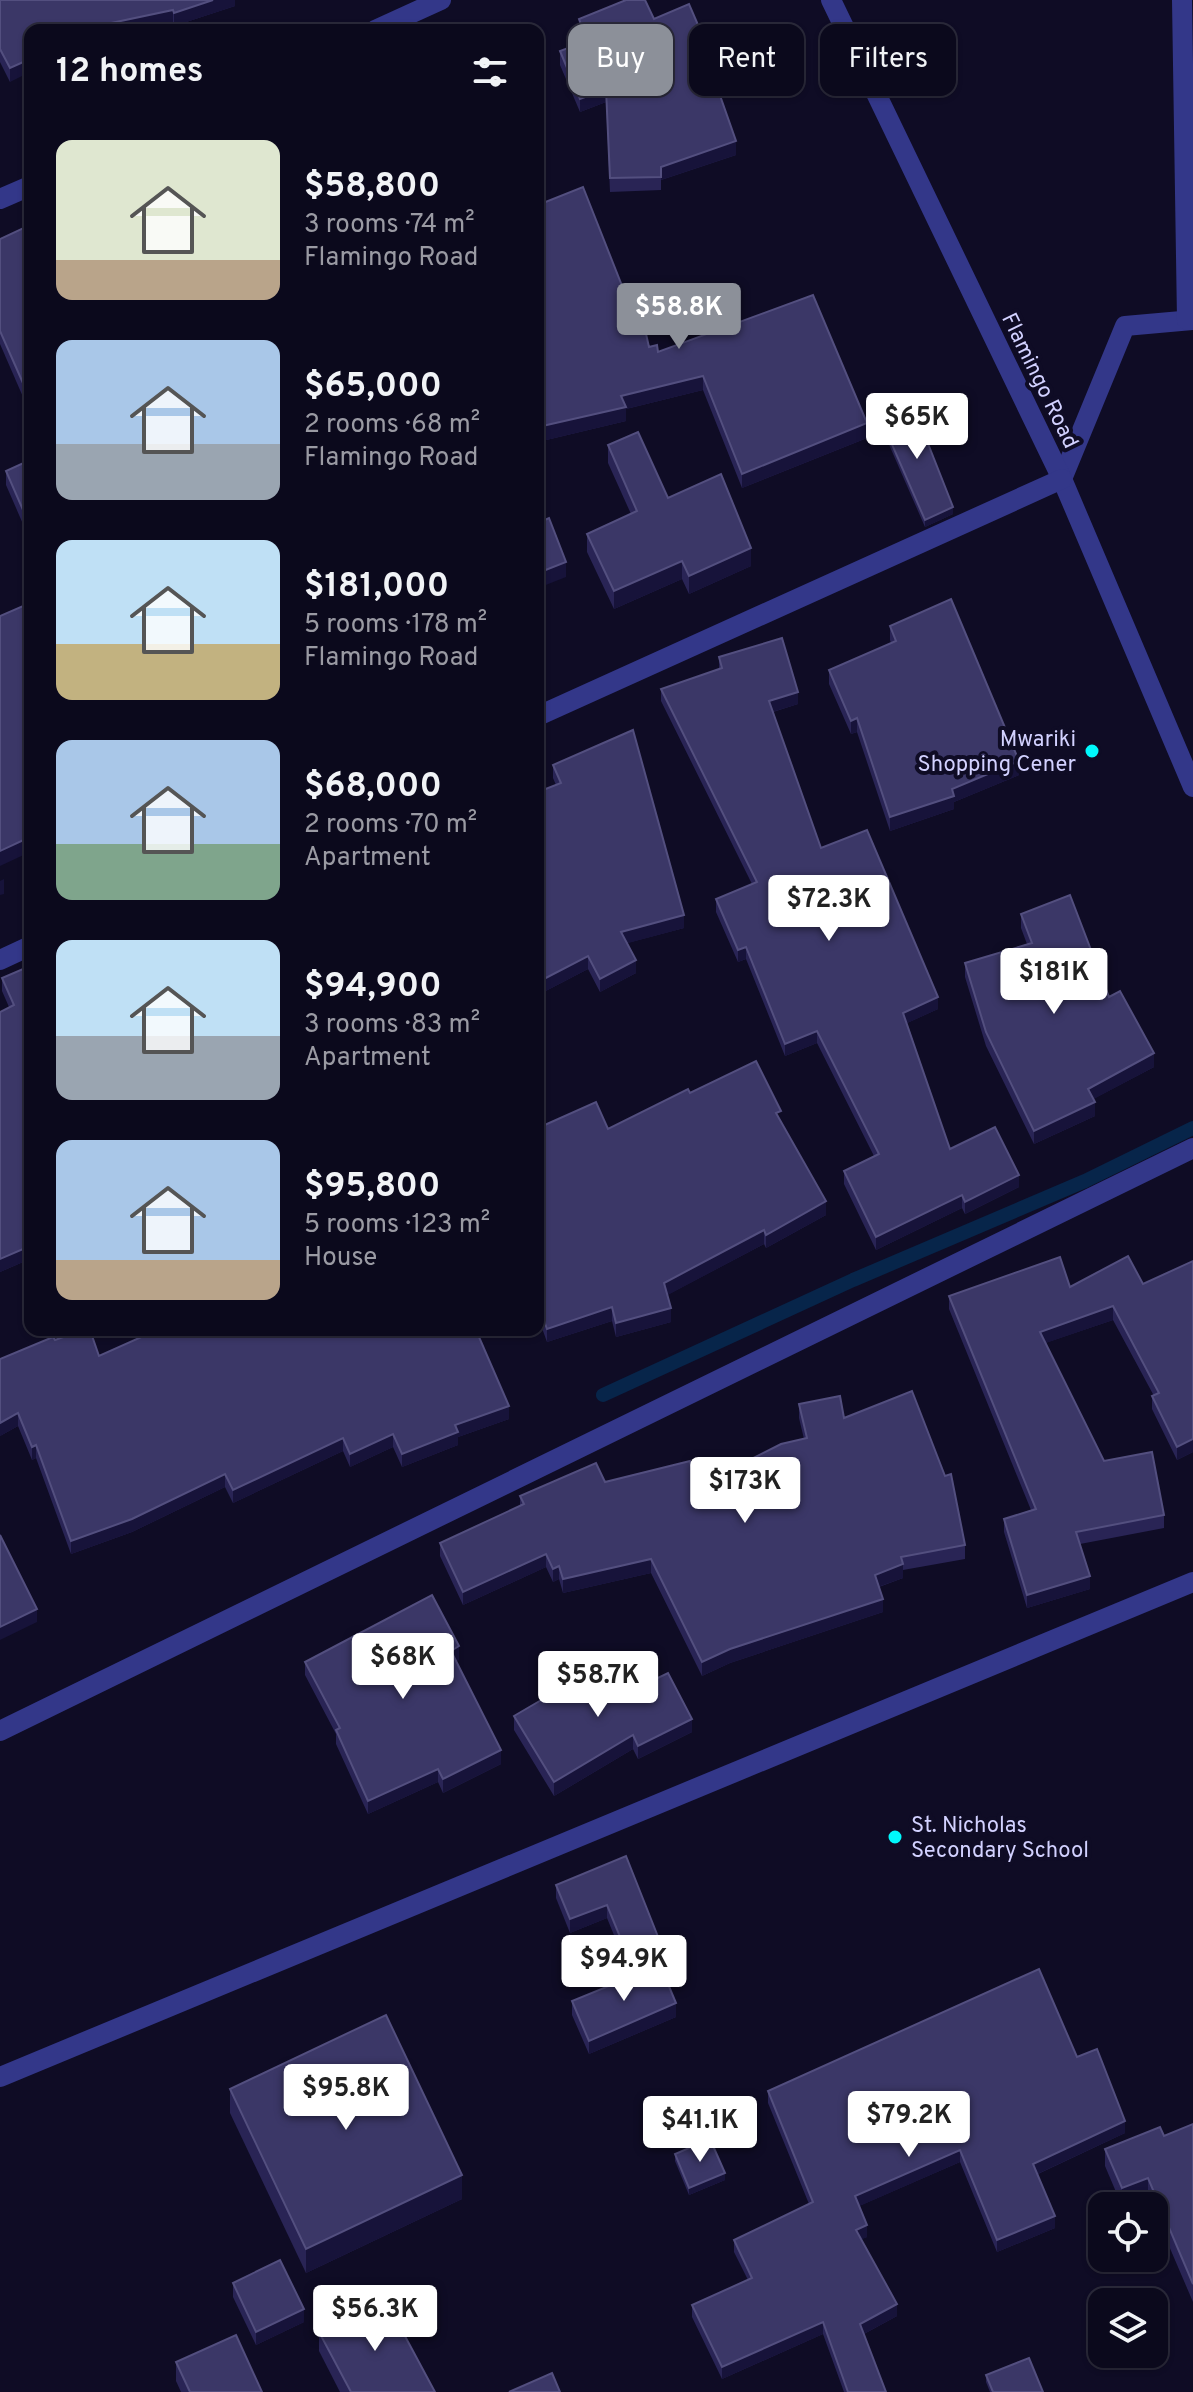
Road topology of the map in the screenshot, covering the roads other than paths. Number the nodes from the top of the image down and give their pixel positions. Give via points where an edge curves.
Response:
1 (441, 0) edge
2 (831, 0) edge
3 (1182, 0) edge
4 (388, 24) edge
5 (24, 189) edge
6 (0, 199) edge
7 (1190, 320) edge
8 (1062, 479) junction
9 (544, 713) edge
10 (1193, 787) edge
11 (24, 949) edge
12 (0, 960) edge
13 (1193, 1148) edge
14 (1193, 1582) edge
15 (0, 1731) edge
16 (0, 2077) edge

1 - 4 street
2 - 8 street, Flamingo Road
3 - 7 street
5 - 6 street
7 - 8 street via 1125,326
8 - 9 street
8 - 10 street, Flamingo Road
11 - 12 street
13 - 15 street
14 - 16 street

